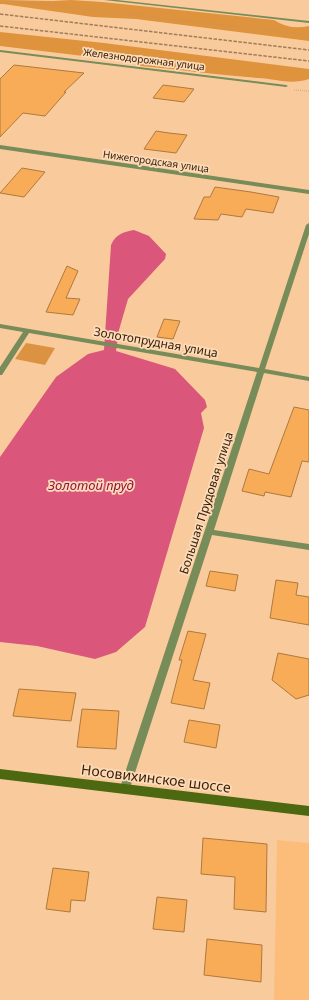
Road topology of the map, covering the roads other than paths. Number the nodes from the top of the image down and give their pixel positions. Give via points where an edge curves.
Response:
1 (106, 0) edge
2 (309, 22) edge
3 (0, 50) edge
4 (286, 86) dead end
5 (0, 147) edge
6 (309, 192) edge
7 (309, 225) edge
8 (0, 326) edge
9 (27, 330) junction
10 (262, 371) junction
11 (0, 373) edge
12 (309, 379) edge
13 (209, 532) junction
14 (309, 546) edge
15 (0, 774) edge
16 (125, 788) junction
17 (309, 811) edge

1 - 2 street
3 - 4 street, Железнодорожная улица
5 - 6 street, Нижегородская улица
7 - 10 street, Большая Прудовая улица
8 - 9 street, Золотопрудная улица
9 - 10 street, Золотопрудная улица
9 - 11 street
10 - 12 street, Золотопрудная улица
10 - 13 street, Большая Прудовая улица
13 - 14 street
13 - 16 street, Большая Прудовая улица
15 - 16 main road, Носовихинское шоссе
16 - 17 main road, Носовихинское шоссе

